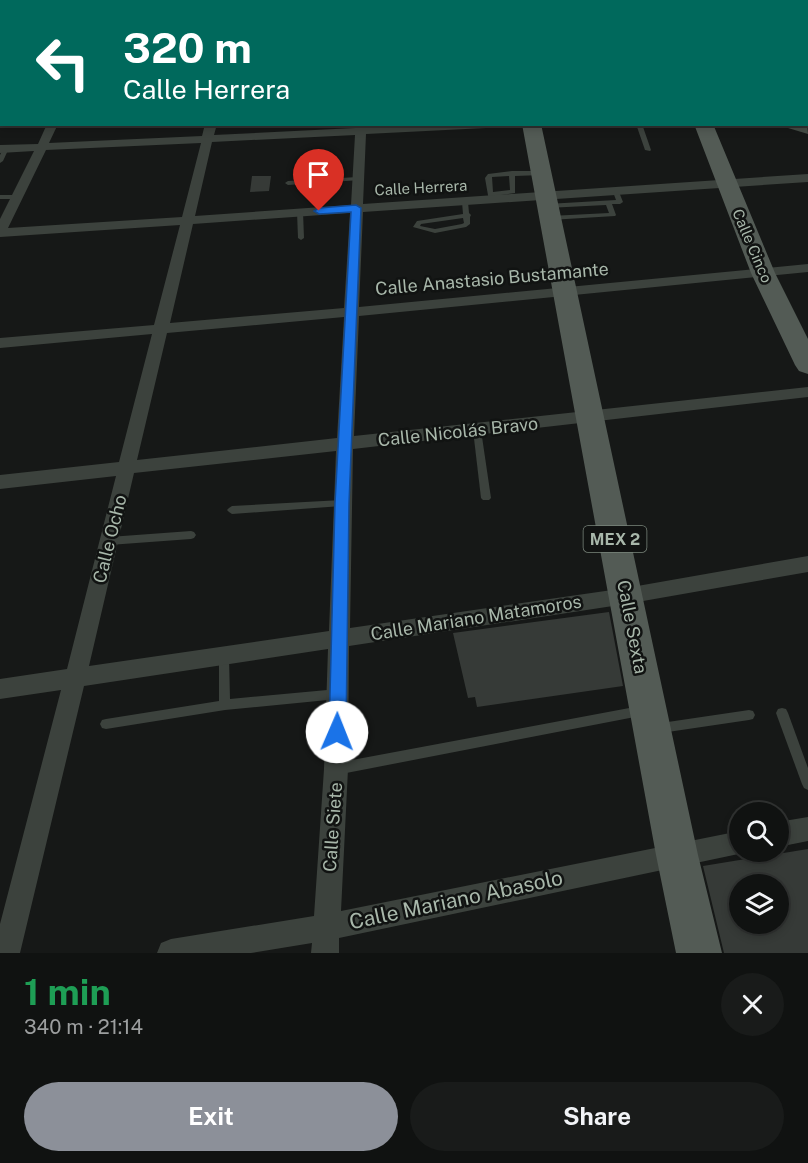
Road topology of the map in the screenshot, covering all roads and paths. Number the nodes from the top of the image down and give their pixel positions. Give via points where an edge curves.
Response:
1 (52, 126) edge
2 (442, 126) edge
3 (531, 126) edge
4 (640, 126) edge
5 (704, 126) edge
6 (361, 128) edge
7 (209, 132) edge
8 (44, 146) junction
9 (3, 148) edge
10 (648, 150) dead end
11 (0, 161) edge
12 (808, 178) edge
13 (358, 179) junction
14 (288, 183) dead end
15 (725, 184) junction
16 (539, 194) junction
17 (0, 196) edge
18 (18, 197) junction
19 (490, 197) junction
20 (612, 197) junction
21 (465, 202) junction
22 (356, 208) junction
23 (300, 212) junction
24 (468, 215) junction
25 (188, 219) junction
26 (0, 232) edge
27 (301, 238) dead end
28 (808, 268) edge
29 (763, 273) junction
30 (565, 293) junction
31 (351, 311) junction
32 (160, 328) junction
33 (0, 343) edge
34 (808, 365) edge
35 (808, 392) edge
36 (591, 417) junction
37 (477, 430) junction
38 (345, 445) junction
39 (127, 468) junction
40 (0, 482) edge
41 (486, 498) dead end
42 (342, 503) junction
43 (231, 510) dead end
44 (191, 535) dead end
45 (109, 541) junction
46 (808, 564) edge
47 (626, 596) junction
48 (339, 639) junction
49 (224, 657) junction
50 (75, 679) junction
51 (0, 689) edge
52 (338, 694) junction
53 (225, 705) junction
54 (782, 713) dead end
55 (749, 716) dead end
56 (650, 719) junction
57 (106, 724) dead end
58 (336, 769) junction
59 (808, 784) edge
60 (808, 829) edge
61 (789, 833) edge
62 (729, 845) edge
63 (677, 855) junction
64 (326, 927) junction
65 (6, 953) edge
66 (171, 953) edge
67 (325, 953) edge
68 (699, 953) edge

1 - 8 street
2 - 6 street
3 - 16 main road, Calle Sexta / MEX 2
4 - 10 lane
5 - 15 main road, Calle Cinco
6 - 7 street
6 - 13 street, Calle Siete
7 - 8 street
7 - 25 street, Calle Ocho
8 - 9 street
8 - 18 street
9 - 11 lane
12 - 15 street, Calle Herrera
13 - 14 lane
13 - 22 street, Calle Siete
15 - 20 street, Calle Herrera
15 - 29 main road, Calle Cinco
16 - 19 street, Calle Herrera
16 - 19 lane via 513,192
16 - 19 lane via 490,175
16 - 20 street, Calle Herrera
16 - 20 lane via 613,215
16 - 30 main road, Calle Sexta / MEX 2
17 - 18 lane
18 - 26 street
19 - 21 street, Calle Herrera
21 - 22 street, Calle Herrera
21 - 24 lane
22 - 23 street, Calle Herrera
22 - 31 street, Calle Siete
23 - 25 street, Calle Herrera
23 - 27 lane
24 - 24 lane via 467,224 459,228 416,228 419,222
25 - 26 street, Calle Herrera
25 - 32 street, Calle Ocho
28 - 29 street, Calle Anastasio Bustamante
29 - 30 street, Calle Anastasio Bustamante
29 - 34 main road, Calle Cinco
30 - 31 street, Calle Anastasio Bustamante
30 - 36 main road, Calle Sexta / MEX 2
31 - 32 street, Calle Anastasio Bustamante
31 - 38 street, Calle Siete
32 - 33 street, Calle Anastasio Bustamante
32 - 39 street, Calle Ocho
35 - 36 street, Calle Nicolás Bravo
36 - 37 street, Calle Nicolás Bravo
36 - 47 main road, Calle Sexta / MEX 2
37 - 38 street, Calle Nicolás Bravo
37 - 41 lane
38 - 39 street, Calle Nicolás Bravo
38 - 42 street, Calle Siete
39 - 40 street, Calle Nicolás Bravo
39 - 45 street, Calle Ocho
42 - 43 lane
42 - 48 street, Calle Siete
44 - 45 lane
45 - 50 street, Calle Ocho
46 - 47 street, Calle Mariano Matamoros
47 - 48 street, Calle Mariano Matamoros
47 - 56 main road, Calle Sexta / MEX 2
48 - 49 street, Calle Mariano Matamoros
48 - 52 street, Calle Siete
49 - 50 street, Calle Mariano Matamoros
49 - 53 lane
50 - 51 street, Calle Mariano Matamoros
50 - 65 street, Calle Ocho
52 - 53 lane
52 - 58 street, Calle Siete
53 - 57 lane
54 - 59 lane
55 - 56 lane
56 - 58 lane
56 - 63 main road, Calle Sexta / MEX 2
58 - 64 street, Calle Siete
60 - 61 street
62 - 63 street, Calle Mariano Abasolo
63 - 64 street, Calle Mariano Abasolo
63 - 68 main road, Calle Sexta / MEX 2
64 - 66 street, Calle Mariano Abasolo
64 - 67 street, Calle Siete

